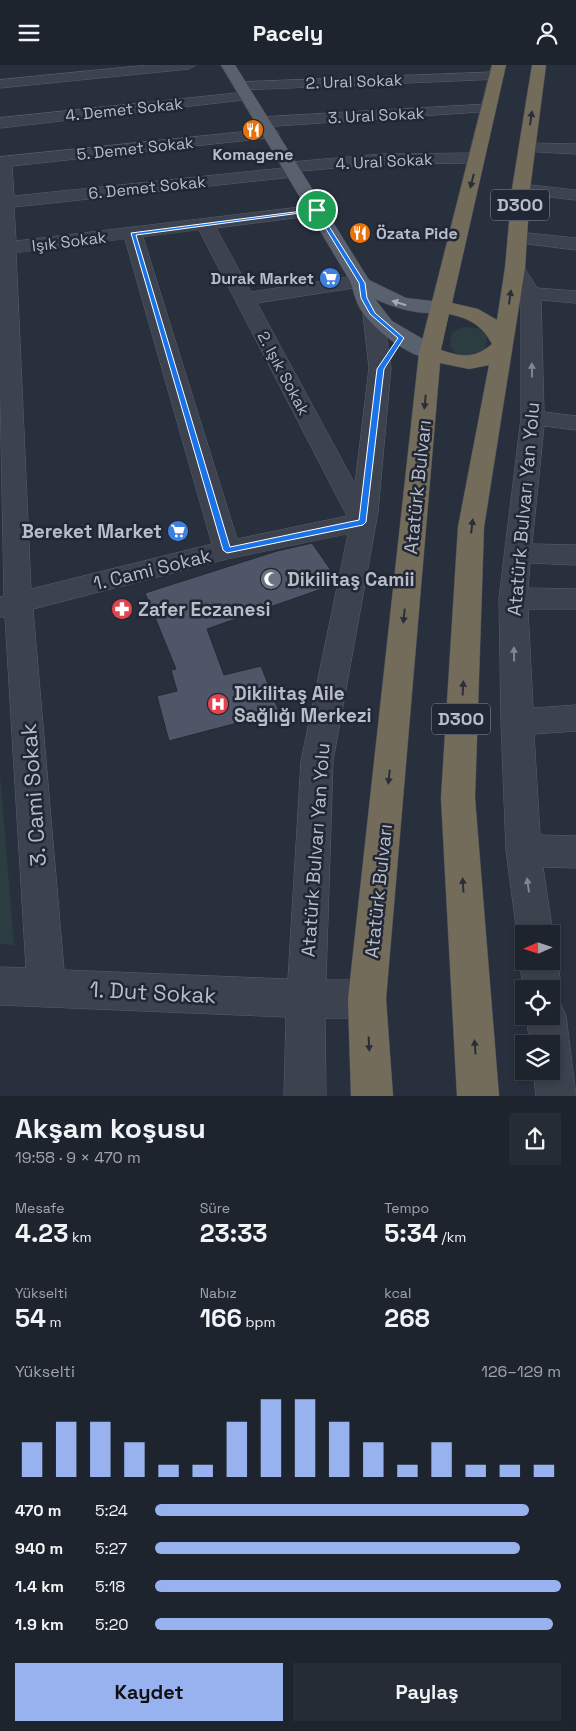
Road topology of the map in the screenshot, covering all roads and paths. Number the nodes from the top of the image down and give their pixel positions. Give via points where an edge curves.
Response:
1 (189, 65) edge
2 (228, 65) edge
3 (539, 65) edge
4 (497, 71) edge
5 (0, 84) edge
6 (244, 91) junction
7 (488, 108) junction
8 (0, 123) edge
9 (267, 128) junction
10 (527, 148) junction
11 (576, 149) edge
12 (477, 158) junction
13 (2, 162) edge
14 (292, 169) junction
15 (521, 189) junction
16 (576, 195) edge
17 (3, 202) edge
18 (317, 210) junction
19 (205, 224) junction
20 (133, 233) junction
21 (518, 238) junction
22 (576, 244) edge
23 (4, 249) edge
24 (515, 268) junction
25 (361, 282) junction
26 (531, 293) junction
27 (576, 297) edge
28 (245, 299) junction
29 (441, 307) junction
30 (373, 314) junction
31 (401, 338) junction
32 (503, 345) junction
33 (430, 353) junction
34 (380, 369) junction
35 (533, 418) junction
36 (576, 423) edge
37 (363, 522) junction
38 (227, 550) junction
39 (518, 553) junction
40 (576, 555) edge
41 (513, 598) junction
42 (576, 599) edge
43 (9, 606) edge
44 (576, 718) edge
45 (518, 723) junction
46 (523, 850) junction
47 (576, 852) edge
48 (534, 925) edge
49 (0, 986) edge
50 (46, 987) junction
51 (306, 999) junction
52 (367, 999) junction
53 (555, 1080) edge
54 (305, 1096) edge
55 (372, 1096) edge
56 (478, 1096) edge
57 (557, 1096) edge

1 - 5 street
2 - 6 main road
10 -> 3 highway, D300
4 - 6 street, 2. Ural Sokak
4 - 7 highway, Atatürk Bulvarı / D300
6 - 8 street, 4. Demet Sokak
6 - 9 main road
7 - 9 street, 3. Ural Sokak
7 - 12 highway, Atatürk Bulvarı / D300
9 - 13 street, 5. Demet Sokak
9 - 14 main road
10 - 11 street
10 - 15 highway, D300
12 - 14 street, 4. Ural Sokak via 382,159
12 -> 29 highway, Atatürk Bulvarı / D300
13 - 17 street, 3. Cami Sokak
14 - 17 street, 6. Demet Sokak
14 - 18 main road
15 - 16 street
15 - 21 highway, D300
17 - 23 street, 3. Cami Sokak
18 - 19 street, Işık Sokak
18 - 25 main road
19 - 20 street, Işık Sokak
19 - 28 street, 2. Işık Sokak
20 - 23 street, Işık Sokak
20 - 38 street
21 - 22 street
21 - 24 highway, D300
23 - 43 street, 3. Cami Sokak
24 - 26 street
32 -> 24 highway, D300
25 - 28 street
29 -> 25 main road via 402,305 386,299
25 - 30 main road via 364,298
26 - 27 street
35 -> 26 street, Atatürk Bulvarı Yan Yolu
28 - 37 street, 2. Işık Sokak
29 - 32 highway via 484,319 496,330
29 - 33 highway, Atatürk Bulvarı / D300
30 - 31 main road
30 - 34 street
31 - 33 main road
31 - 34 street
32 - 33 highway via 491,358 476,364
56 -> 32 highway, D300 via 458,798 471,527
33 -> 52 highway, Atatürk Bulvarı / D300
34 - 37 street, Atatürk Bulvarı Yan Yolu
35 - 36 street
35 - 39 street, Atatürk Bulvarı Yan Yolu
37 - 38 street, 1. Cami Sokak
37 - 51 street, Atatürk Bulvarı Yan Yolu via 317,761
38 - 43 street, 1. Cami Sokak
39 - 40 street
39 - 41 street, Atatürk Bulvarı Yan Yolu
41 - 42 street
45 -> 41 street, Atatürk Bulvarı Yan Yolu
43 - 50 street, 3. Cami Sokak
44 - 45 street
45 - 46 street, Atatürk Bulvarı Yan Yolu
46 - 47 street
48 -> 46 street, Atatürk Bulvarı Yan Yolu
49 - 50 street, 1. Dut Sokak
50 - 51 street, 1. Dut Sokak
51 - 52 street, 1. Dut Sokak
51 - 54 street, Atatürk Bulvarı Yan Yolu
52 -> 55 highway, Atatürk Bulvarı / D300
53 - 57 street

